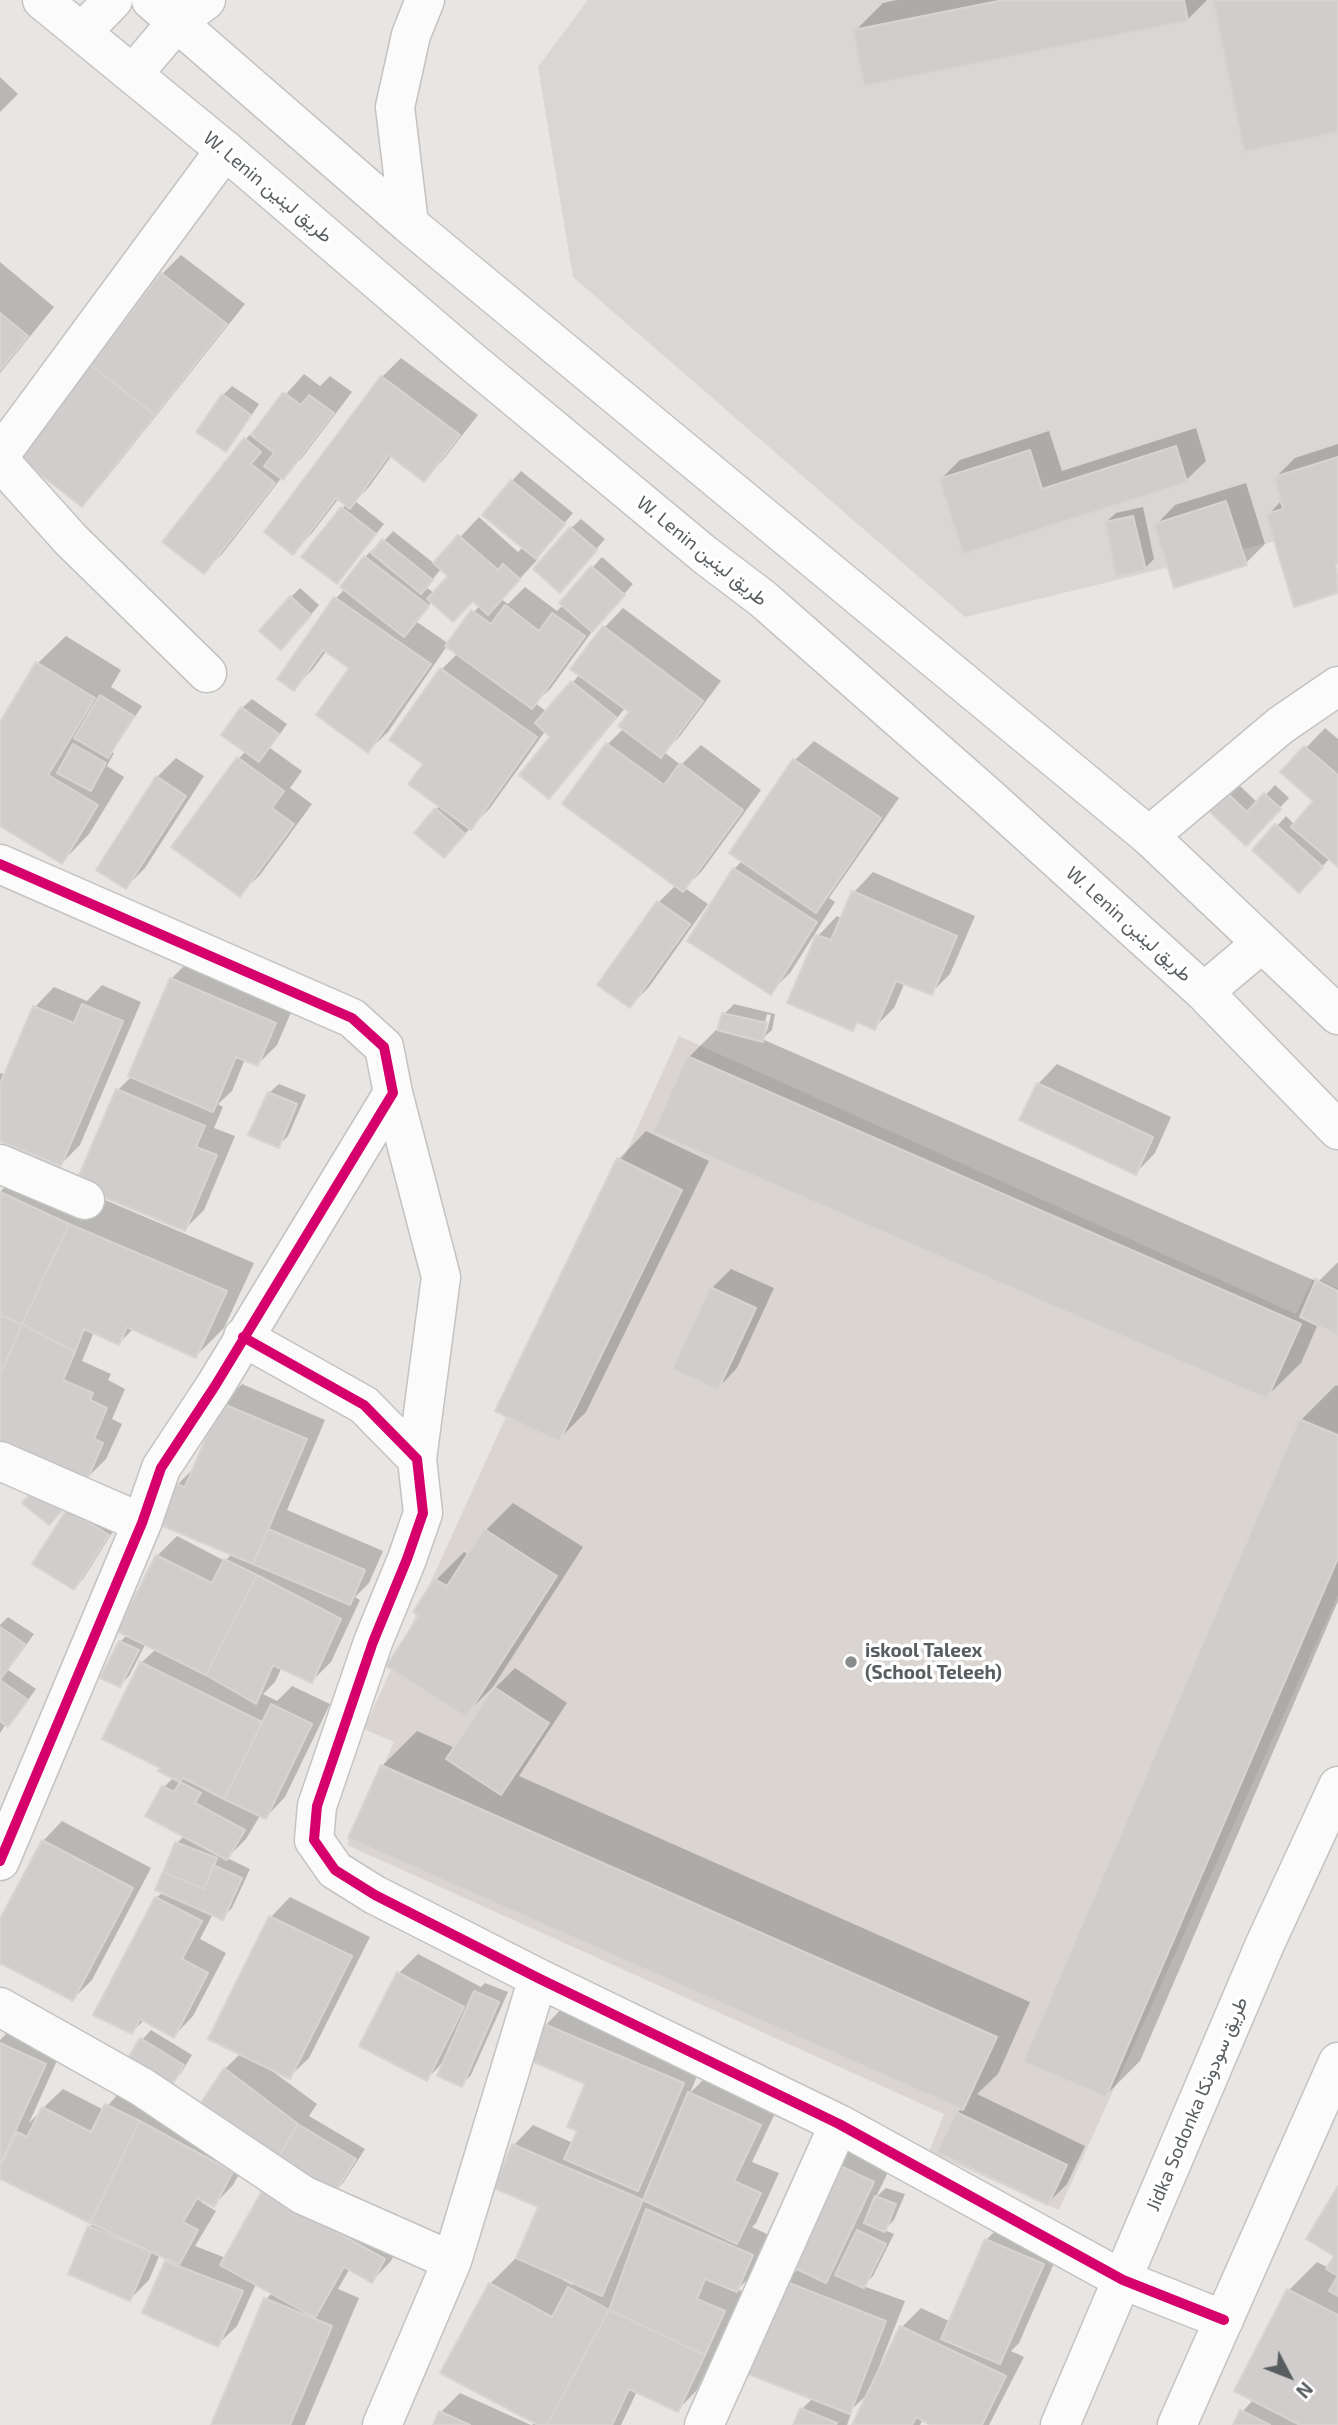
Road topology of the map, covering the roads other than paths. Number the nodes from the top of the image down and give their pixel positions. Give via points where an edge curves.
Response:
1 (42, 0) edge
2 (113, 0) edge
3 (425, 0) edge
4 (178, 7) edge
5 (82, 32) junction
6 (133, 74) junction
7 (225, 150) junction
8 (410, 223) junction
9 (0, 455) edge
10 (0, 461) edge
11 (207, 673) dead end
12 (1338, 686) edge
13 (1149, 836) junction
14 (0, 864) edge
15 (1262, 943) junction
16 (1204, 992) junction
17 (1338, 1015) edge
18 (393, 1093) junction
19 (1338, 1130) edge
20 (0, 1164) edge
21 (85, 1200) dead end
22 (243, 1337) junction
23 (418, 1459) junction
24 (0, 1461) edge
25 (142, 1523) junction
26 (1338, 1786) edge
27 (0, 1861) edge
28 (538, 1978) junction
29 (0, 2007) edge
30 (1338, 2062) edge
31 (839, 2124) junction
32 (452, 2261) junction
33 (1123, 2280) junction
34 (1224, 2320) junction
35 (382, 2425) edge
36 (704, 2425) edge
37 (1060, 2425) edge
38 (1177, 2425) edge

1 - 5 street, W. Lenin طريق لينين
2 - 5 street
3 - 8 street via 411,35 395,107
4 - 6 street
4 - 8 street
5 - 6 street, W. Lenin طريق لينين
6 - 7 street, W. Lenin طريق لينين
7 - 9 street
7 - 16 street, W. Lenin طريق لينين via 763,600
8 - 13 street
10 - 11 street via 71,540
12 - 13 street via 1281,725
13 - 15 street
14 - 18 street via 352,1018 384,1047
15 - 16 street
15 - 17 street
16 - 19 street, W. Lenin طريق لينين
18 - 22 street
18 - 23 street via 442,1277
20 - 21 street
22 - 23 street via 364,1405
22 - 25 street via 162,1468
23 - 28 street via 423,1513 317,1806 314,1840 335,1870 375,1895
24 - 25 street
25 - 27 street
26 - 33 street, Jidka Sodonka طريق سودونكا via 1265,1944
28 - 31 street
28 - 32 street
29 - 32 street via 142,2087 303,2195
30 - 34 street
31 - 33 street
31 - 36 street
32 - 35 street
33 - 34 street
33 - 37 street, Jidka Sodonka طريق سودونكا
34 - 38 street

